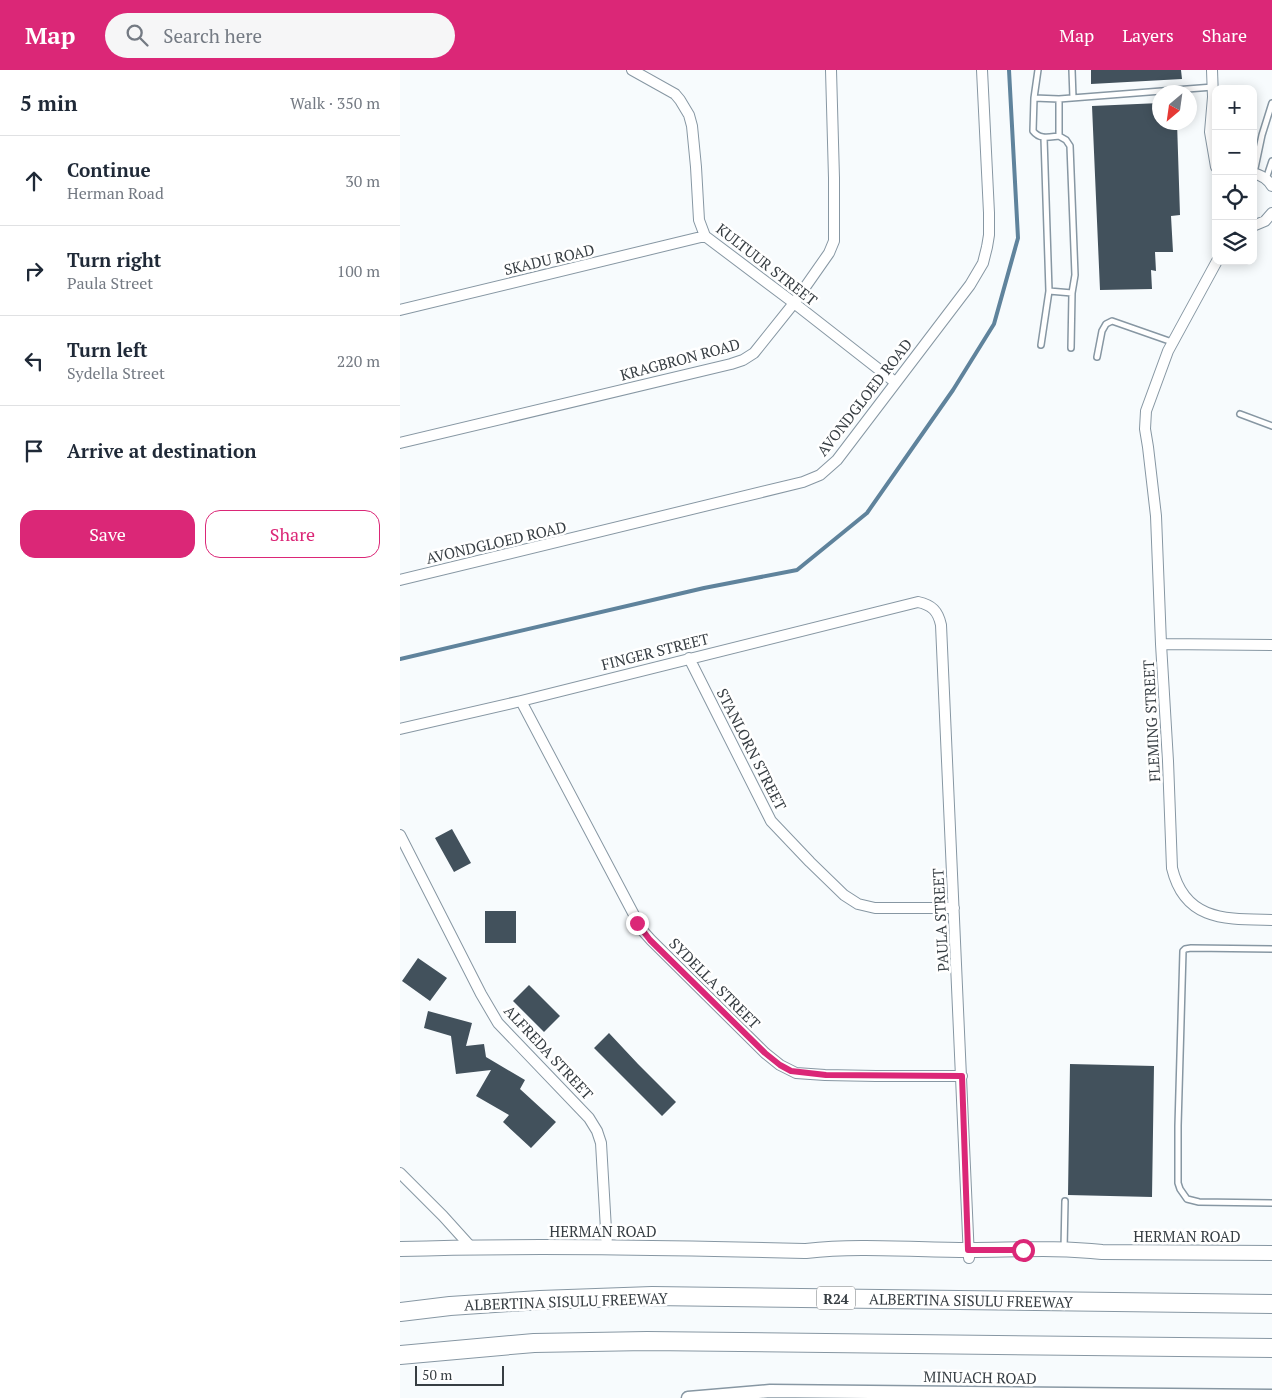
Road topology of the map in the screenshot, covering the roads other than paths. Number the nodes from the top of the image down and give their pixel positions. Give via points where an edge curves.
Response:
1 (632, 70) edge
2 (830, 70) edge
3 (982, 70) edge
4 (1038, 70) edge
5 (1072, 70) edge
6 (1212, 70) edge
7 (1213, 85) edge
8 (1212, 97) edge
9 (1034, 98) junction
10 (1073, 98) junction
11 (1059, 99) junction
12 (1272, 103) edge
13 (1212, 114) edge
14 (1058, 136) junction
15 (1044, 138) junction
16 (1212, 144) edge
17 (1257, 159) edge
18 (1272, 161) edge
19 (1257, 174) edge
20 (1270, 183) edge
21 (1272, 213) edge
22 (1257, 224) edge
23 (705, 236) junction
24 (1215, 265) edge
25 (1049, 291) junction
26 (1072, 293) junction
27 (794, 303) junction
28 (400, 310) edge
29 (1172, 342) junction
30 (1041, 345) dead end
31 (1071, 348) dead end
32 (1097, 357) dead end
33 (895, 382) junction
34 (1240, 414) dead end
35 (1272, 426) edge
36 (400, 443) edge
37 (400, 580) edge
38 (918, 602) joint
39 (1161, 644) junction
40 (1272, 645) edge
41 (689, 658) junction
42 (521, 700) junction
43 (400, 729) edge
44 (400, 835) edge
45 (954, 908) junction
46 (1272, 920) edge
47 (1272, 949) edge
48 (962, 1076) junction
49 (400, 1173) edge
50 (1065, 1201) dead end
51 (1272, 1203) edge
52 (471, 1247) junction
53 (607, 1247) junction
54 (400, 1248) edge
55 (1064, 1249) junction
56 (1102, 1252) junction
57 (1272, 1253) edge
58 (969, 1254) junction
59 (1272, 1304) edge
60 (400, 1312) edge
61 (1272, 1348) edge
62 (400, 1356) edge
63 (772, 1394) edge
64 (1043, 1396) edge
65 (1272, 1396) edge
66 (688, 1398) edge

1 - 23 street, KULTUUR STREET via 675,94 685,108 692,126 699,220
2 - 27 street, KRAGBRON ROAD via 835,236 829,253
3 - 33 street, AVONDGLOED ROAD via 989,213 986,254 970,285
4 - 9 lane
5 - 10 lane
6 - 7 street
8 - 10 lane
9 - 11 lane
9 - 15 lane via 1033,131
10 - 11 lane
11 - 14 lane
12 - 17 lane
13 - 16 street
14 - 15 lane
14 - 26 lane via 1070,146 1076,275
15 - 25 lane
18 - 20 lane
19 - 20 street
21 - 22 street
23 - 27 street, KULTUUR STREET
23 - 28 street, SKADU ROAD
24 - 29 street, FLEMING STREET
25 - 26 lane
25 - 30 lane
26 - 31 lane
27 - 33 street, KULTUUR STREET
27 - 36 street, KRAGBRON ROAD via 754,353 743,360
29 - 32 lane via 1112,322 1106,324 1102,331
29 - 39 street, FLEMING STREET via 1146,411 1145,429 1156,516
33 - 37 street, AVONDGLOED ROAD via 837,460 820,475 803,482
34 - 35 lane
38 - 41 street, FINGER STREET
38 - 45 street, PAULA STREET via 934,609 942,625
39 - 40 street
39 - 46 street, FLEMING STREET via 1174,877 1186,898 1205,913 1230,919
41 - 42 street, FINGER STREET
41 - 45 street, STANLORN STREET via 771,821 844,895 858,904 875,908
42 - 43 street, FINGER STREET
42 - 48 street, SYDELLA STREET via 642,930 765,1053 796,1073
44 - 53 street, ALFREDA STREET via 498,1023 589,1118 597,1131 601,1143
45 - 48 street, PAULA STREET
47 - 51 lane via 1191,948 1183,951 1178,1126 1178,1183 1187,1199
48 - 58 street, PAULA STREET
49 - 52 street
50 - 55 lane
52 - 53 main road, HERMAN ROAD
52 - 54 main road, HERMAN ROAD
53 - 58 main road, HERMAN ROAD via 806,1250 835,1256
55 - 56 main road, HERMAN ROAD
55 - 58 main road, HERMAN ROAD
56 - 57 main road, HERMAN ROAD
56 - 58 main road, HERMAN ROAD via 1081,1258
59 - 60 highway, ALBERTINA SISULU FREEWAY / R24 via 652,1296 540,1300
61 - 62 highway via 647,1341 534,1343
63 - 64 street, MINUACH ROAD
63 - 66 street, MINUACH ROAD
64 - 65 street, MINUACH ROAD

